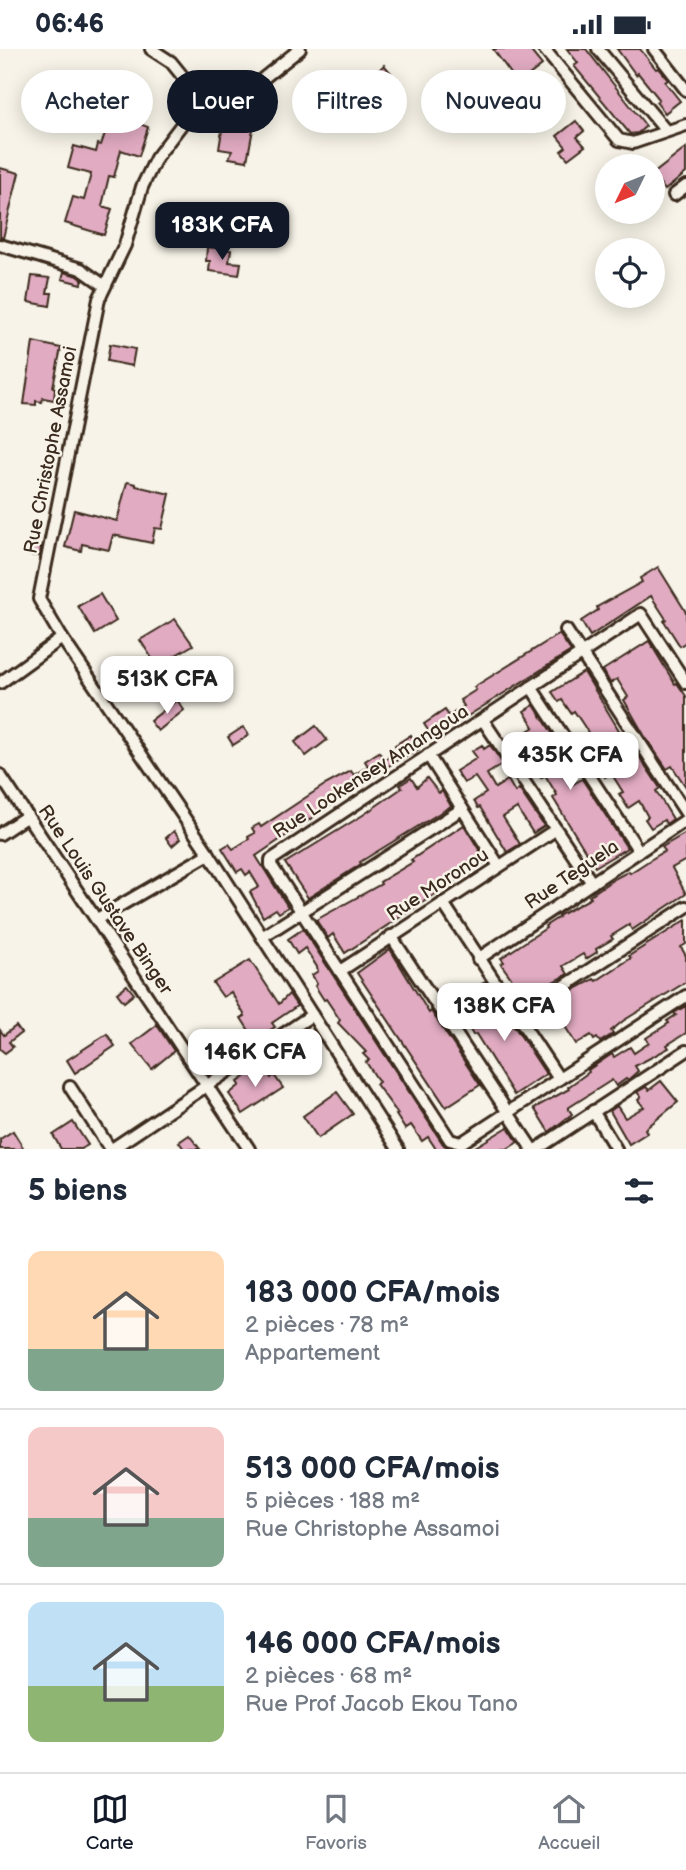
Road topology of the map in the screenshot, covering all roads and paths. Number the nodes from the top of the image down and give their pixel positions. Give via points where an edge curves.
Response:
1 (151, 49) edge
2 (299, 49) edge
3 (544, 49) edge
4 (598, 49) edge
5 (654, 49) edge
6 (177, 70) edge
7 (273, 70) edge
8 (686, 90) edge
9 (686, 125) edge
10 (666, 131) junction
11 (175, 133) edge
12 (686, 186) edge
13 (674, 195) dead end
14 (0, 245) edge
15 (105, 286) junction
16 (566, 630) dead end
17 (62, 638) junction
18 (581, 654) junction
19 (0, 683) edge
20 (686, 683) edge
21 (531, 687) junction
22 (483, 720) junction
23 (428, 755) junction
24 (0, 775) edge
25 (463, 809) junction
26 (686, 813) edge
27 (27, 816) junction
28 (686, 820) edge
29 (555, 830) junction
30 (0, 834) edge
31 (639, 851) junction
32 (209, 854) junction
33 (499, 866) junction
34 (592, 883) junction
35 (443, 903) junction
36 (686, 907) edge
37 (302, 912) junction
38 (97, 919) junction
39 (391, 936) junction
40 (262, 937) junction
41 (478, 959) junction
42 (340, 971) junction
43 (686, 996) edge
44 (312, 1015) junction
45 (517, 1017) junction
46 (686, 1051) edge
47 (559, 1079) junction
48 (209, 1085) junction
49 (71, 1087) dead end
50 (593, 1111) junction
51 (508, 1112) junction
52 (111, 1149) edge
53 (249, 1149) edge
54 (398, 1149) edge
55 (532, 1149) edge
56 (537, 1149) edge
57 (616, 1149) edge

1 - 6 street
2 - 7 street
3 - 10 street via 619,140 633,143
4 - 10 street
5 - 8 street
9 - 10 street
11 - 15 street, Rue Christophe Assamoi via 142,187 125,245
12 - 13 street
14 - 15 street via 81,269
15 - 17 street, Rue Christophe Assamoi via 39,599
16 - 18 street
17 - 19 street
17 - 32 street, Rue Christophe Assamoi
18 - 20 street, Rue Lookensey Amangoua via 641,614
18 - 21 street, Rue Lookensey Amangoua
18 - 26 street
21 - 22 street, Rue Lookensey Amangoua
21 - 31 street
22 - 23 street, Rue Lookensey Amangoua
22 - 29 street
23 - 25 street
23 - 37 street, Rue Lookensey Amangoua via 271,860
24 - 27 street, Rue Louis Gustave Binger
25 - 33 street
25 - 37 street
27 - 30 street
27 - 38 street, Rue Louis Gustave Binger
28 - 31 street, Rue Teguela
29 - 33 street, Rue Moronou
29 - 34 street
31 - 34 street, Rue Teguela
32 - 38 street
32 - 40 street, Rue Christophe Assamoi
33 - 35 street, Rue Moronou
34 - 41 street, Rue Teguela
35 - 39 street, Rue Moronou
35 - 41 street
36 - 45 street
37 - 40 street
37 - 42 street, Rue Lookensey Amangoua
38 - 48 street, Rue Louis Gustave Binger
39 - 42 street, Rue Moronou
39 - 51 street
40 - 44 street, Rue Christophe Assamoi
41 - 45 street
42 - 51 street, Rue Lookensey Amangoua via 450,1140 461,1143
43 - 47 street, Rue Lookensey Amangoua
44 - 48 street
44 - 54 street, Rue Christophe Assamoi
45 - 47 street
46 - 50 street
47 - 51 street, Rue Lookensey Amangoua
48 - 52 street
48 - 53 street, Rue Louis Gustave Binger
49 - 52 street
50 - 56 street
50 - 57 street
51 - 55 street

